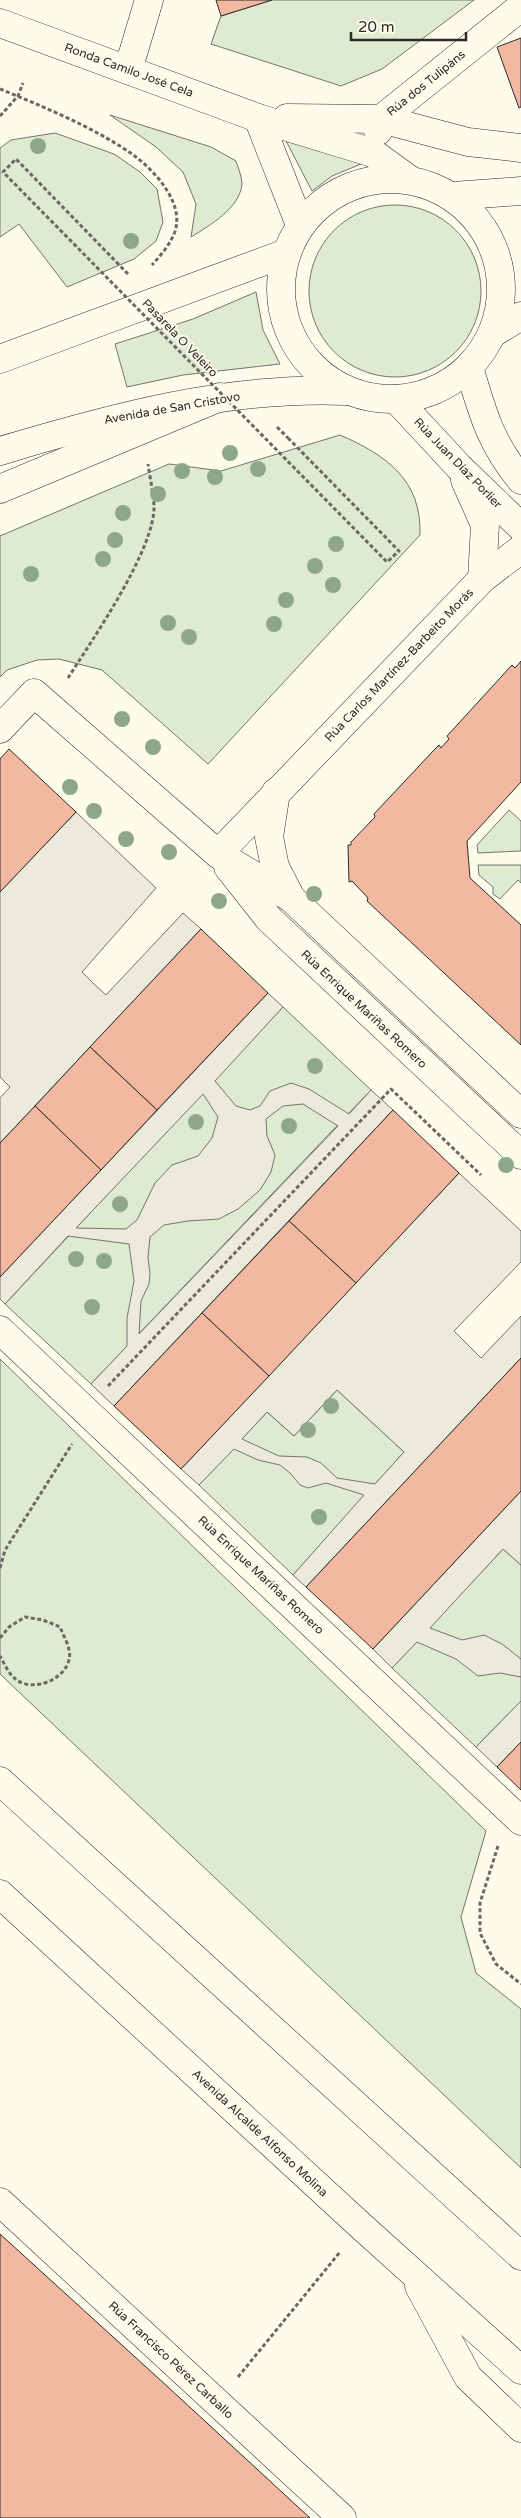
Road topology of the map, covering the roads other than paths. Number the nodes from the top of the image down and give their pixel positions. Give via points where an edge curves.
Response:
1 (149, 0) edge
2 (521, 7) edge
3 (0, 23) edge
4 (128, 70) junction
5 (258, 118) junction
6 (381, 119) junction
7 (521, 148) edge
8 (373, 153) junction
9 (409, 179) junction
10 (521, 191) edge
11 (453, 196) junction
12 (300, 225) junction
13 (286, 253) junction
14 (521, 316) edge
15 (493, 333) junction
16 (0, 359) edge
17 (469, 367) junction
18 (349, 391) junction
19 (220, 397) junction
20 (396, 399) junction
21 (0, 451) edge
22 (459, 467) junction
23 (521, 480) edge
24 (0, 489) edge
25 (521, 527) edge
26 (521, 550) edge
27 (521, 574) edge
28 (482, 579) junction
29 (0, 729) edge
30 (276, 792) junction
31 (218, 854) junction
32 (291, 898) junction
33 (521, 1114) edge
34 (521, 1155) edge
35 (0, 1330) edge
36 (0, 1781) edge
37 (521, 1821) edge
38 (0, 1894) edge
39 (0, 2202) edge
40 (488, 2225) junction
41 (521, 2246) edge
42 (521, 2256) edge
43 (410, 2269) junction
44 (521, 2370) edge
45 (521, 2428) edge
46 (342, 2518) edge

1 - 4 main road
2 - 6 main road, Rúa dos Tulipáns
3 - 4 main road, Ronda Camilo José Cela
4 - 5 main road, Ronda Camilo José Cela
5 - 6 main road, Ronda Camilo José Cela
5 - 8 main road, Ronda Camilo José Cela
5 - 12 main road
6 - 7 main road, Ronda Camilo José Cela via 468,142
6 - 8 main road, Rúa dos Tulipáns
8 - 9 main road, Ronda Camilo José Cela
9 - 11 main road
9 - 12 main road via 378,178 348,187 322,203
10 - 11 main road
11 - 15 main road via 481,223 498,257 502,295
12 - 13 main road
13 - 16 main road
13 - 18 main road via 280,286 284,319 298,350 320,374
14 - 15 main road
15 - 17 main road
17 - 20 main road via 448,384 423,395
17 - 23 main road via 490,433 503,458
18 - 19 main road, Avenida de San Cristovo via 300,389
18 - 20 main road via 372,398
19 - 21 main road, Avenida de San Cristovo via 101,421
19 - 24 main road
20 - 22 main road, Rúa Juan Díaz Porlier
22 - 25 main road, Rúa Juan Díaz Porlier
22 - 28 main road, Rúa Carlos Martínez-Barbeito Morás via 485,525
26 - 28 main road
27 - 28 main road
28 - 30 main road, Rúa Carlos Martínez-Barbeito Morás
29 - 31 main road, Rúa Enrique Mariñas Romero via 34,694
30 - 31 main road, Rúa Carlos Martínez-Barbeito Morás
30 - 32 main road via 269,837 275,867
31 - 32 main road, Rúa Enrique Mariñas Romero
31 - 34 main road, Rúa Enrique Mariñas Romero via 269,919
32 - 33 main road, Rúa Enrique Mariñas Romero
35 - 37 main road, Rúa Enrique Mariñas Romero
36 - 40 main road
38 - 43 main road, Avenida Alcalde Alfonso Molina
39 - 46 main road, Rúa Francisco Pérez Carballo
40 - 41 main road
40 - 42 main road
43 - 44 main road, Avenida Alcalde Alfonso Molina
43 - 45 main road via 468,2377

